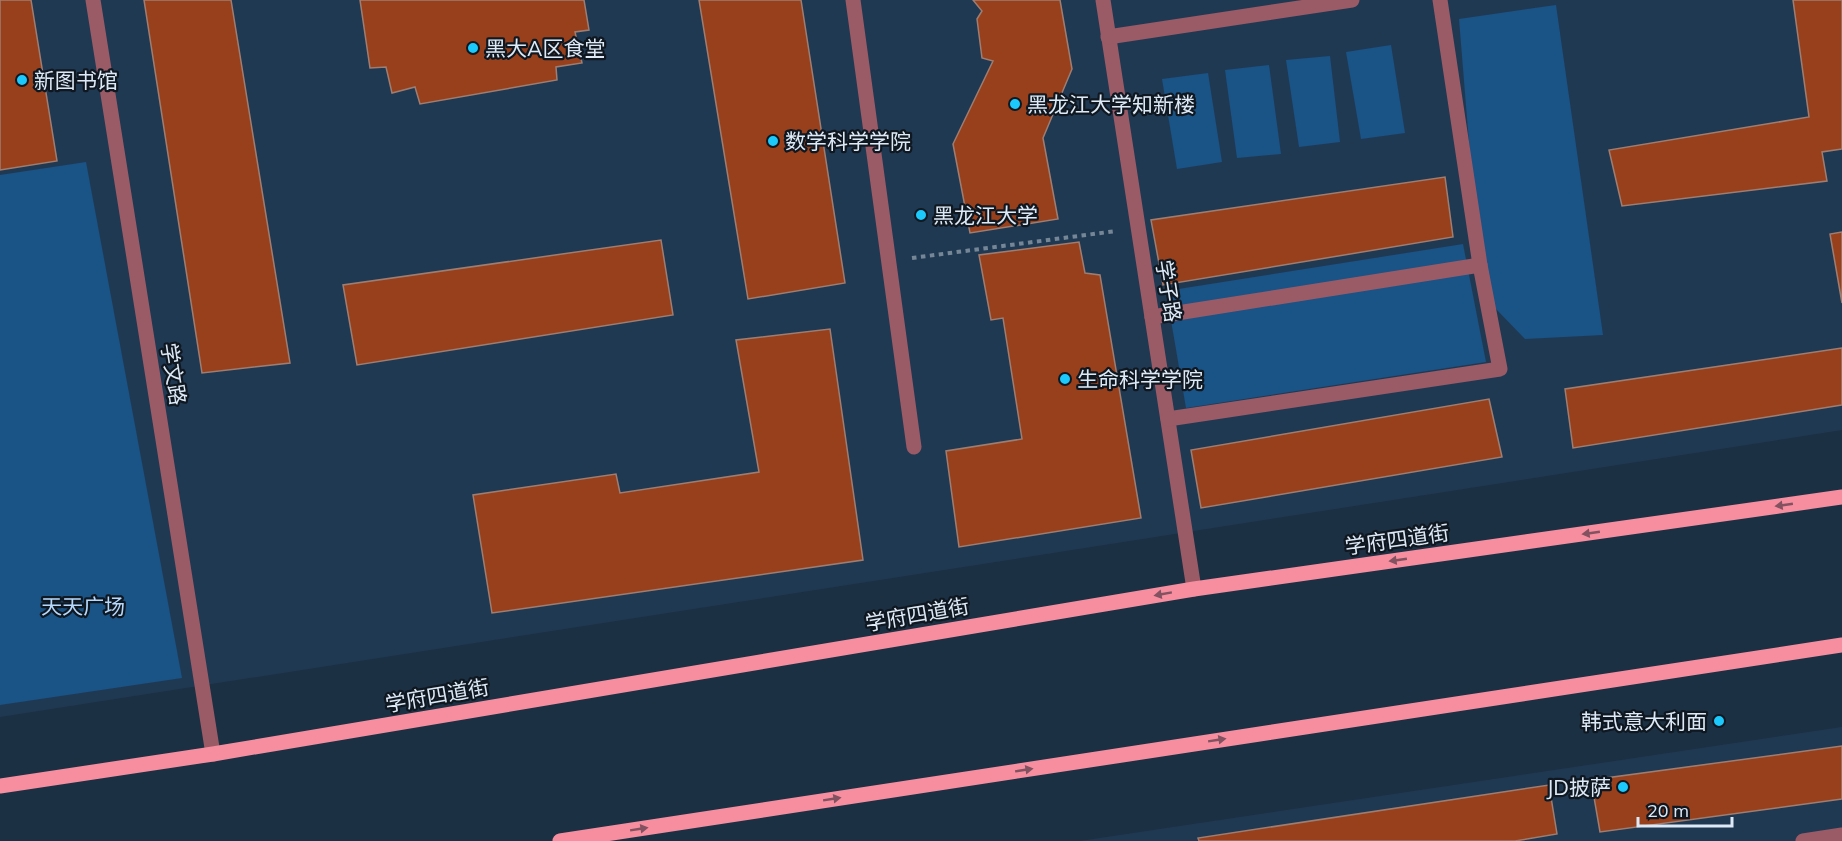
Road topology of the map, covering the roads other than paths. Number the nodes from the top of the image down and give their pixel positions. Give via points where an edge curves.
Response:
1 (93, 0) edge
2 (853, 0) edge
3 (1103, 0) edge
4 (1352, 0) edge
5 (1440, 0) edge
6 (1108, 37) junction
7 (1480, 265) junction
8 (1152, 317) junction
9 (1167, 419) junction
10 (914, 447) dead end
11 (1842, 497) edge
12 (1194, 589) junction
13 (1842, 645) edge
14 (213, 754) junction
15 (0, 786) edge
16 (1842, 835) edge
17 (560, 841) edge
18 (1803, 841) edge

1 - 14 street, 学文路
2 - 10 street
3 - 6 street, 学子路
4 - 6 street
5 - 7 street
6 - 8 street, 学子路
7 - 8 street
7 - 9 street via 1500,369
8 - 9 street, 学子路
9 - 12 street, 学子路
11 -> 12 main road, 学府四道街
12 -> 14 main road, 学府四道街
17 -> 13 main road
14 - 15 main road, 学府四道街
16 - 18 street

